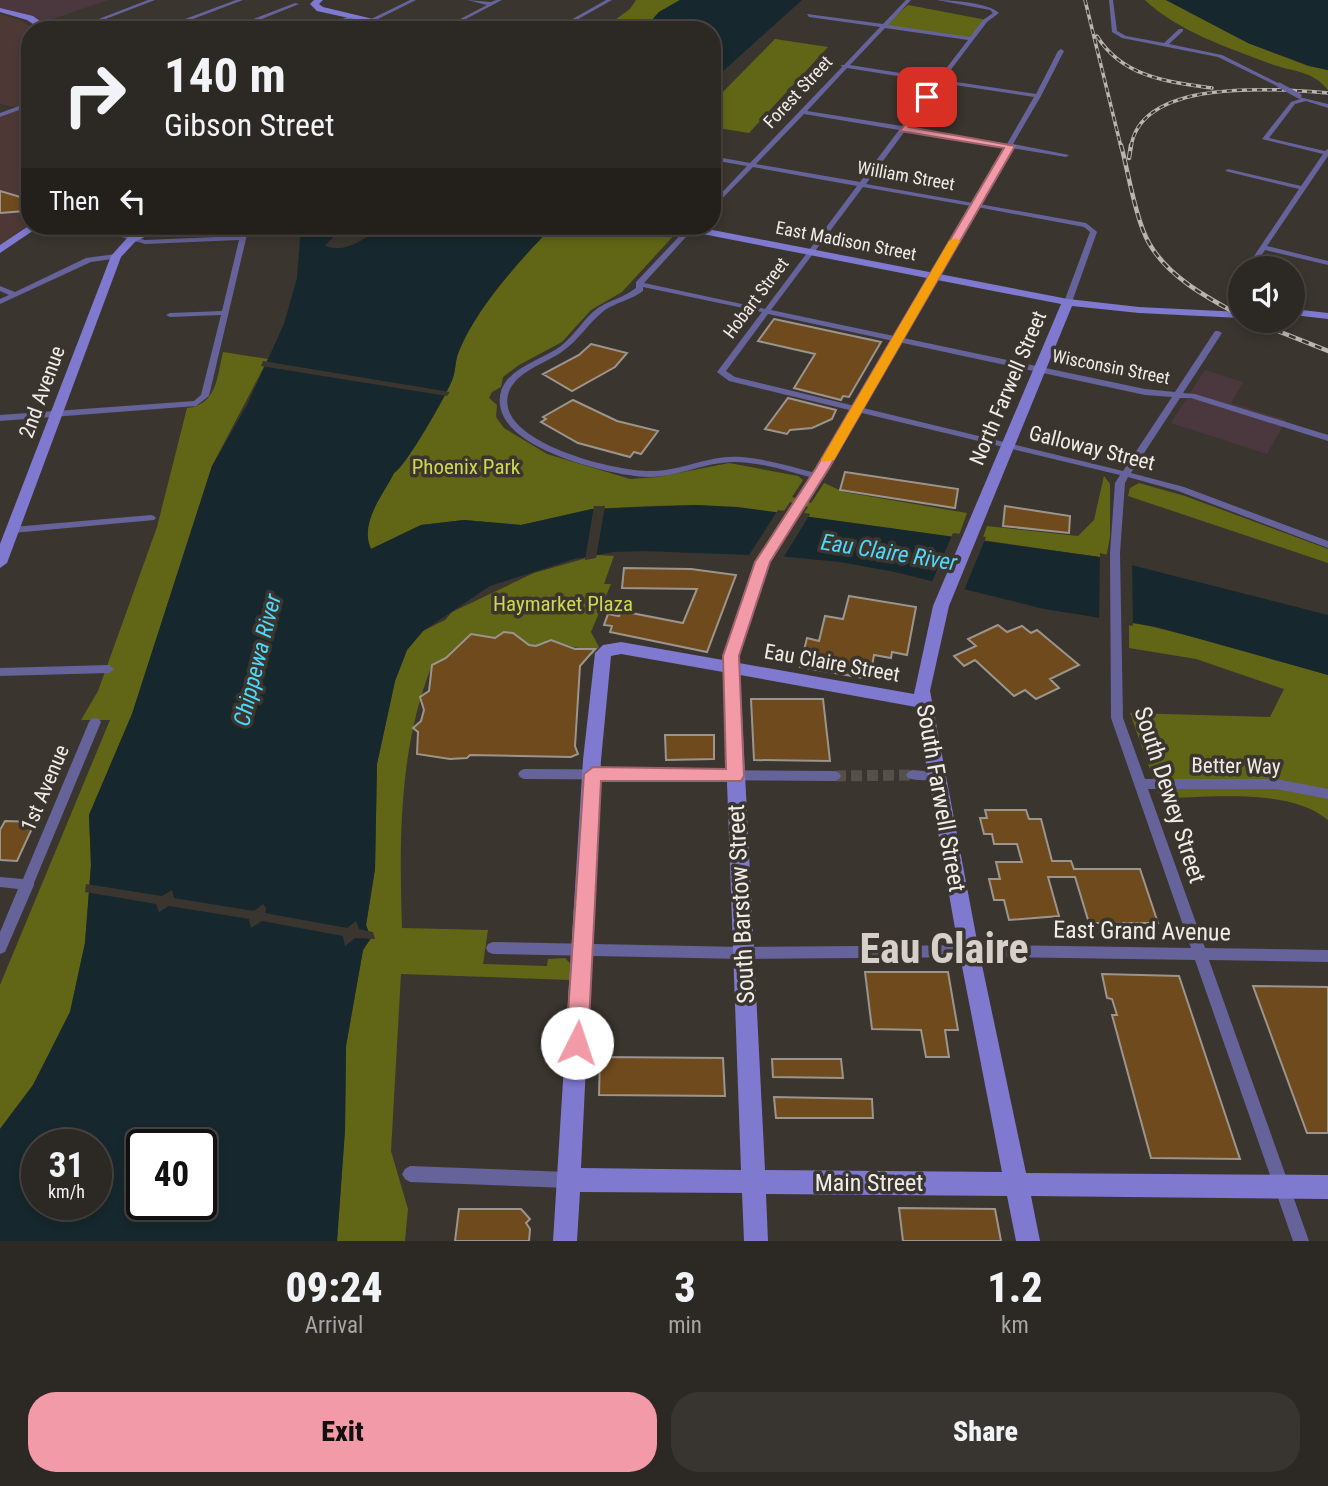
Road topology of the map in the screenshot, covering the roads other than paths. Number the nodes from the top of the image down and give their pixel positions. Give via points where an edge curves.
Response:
1 (153, 0) edge
2 (241, 0) edge
3 (287, 0) edge
4 (414, 0) edge
5 (469, 0) edge
6 (500, 0) edge
7 (610, 0) edge
8 (909, 0) edge
9 (939, 0) edge
10 (1111, 0) edge
11 (321, 4) edge
12 (492, 4) junction
13 (125, 9) junction
14 (0, 10) edge
15 (136, 13) dead end
16 (18, 16) junction
17 (354, 16) junction
18 (809, 16) dead end
19 (372, 20) junction
20 (25, 21) edge
21 (36, 21) edge
22 (95, 21) edge
23 (196, 21) edge
24 (253, 21) edge
25 (341, 21) edge
26 (376, 21) edge
27 (459, 21) edge
28 (572, 21) edge
29 (884, 26) junction
30 (1181, 30) dead end
31 (971, 39) junction
32 (1165, 45) junction
33 (1061, 51) dead end
34 (843, 66) junction
35 (939, 81) junction
36 (1038, 96) junction
37 (1301, 98) junction
38 (0, 106) edge
39 (1328, 106) edge
40 (21, 107) edge
41 (14, 110) junction
42 (803, 112) junction
43 (0, 115) edge
44 (903, 129) junction
45 (1010, 146) junction
46 (1327, 152) edge
47 (1066, 155) dead end
48 (721, 160) edge
49 (752, 165) junction
50 (1228, 171) dead end
51 (861, 184) junction
52 (1301, 188) junction
53 (721, 198) edge
54 (976, 205) junction
55 (1093, 228) joint
56 (721, 233) edge
57 (22, 235) edge
58 (116, 235) edge
59 (141, 235) edge
60 (244, 235) edge
61 (685, 235) edge
62 (243, 239) junction
63 (131, 240) junction
64 (1263, 247) junction
65 (0, 250) edge
66 (810, 252) junction
67 (116, 256) junction
68 (1257, 256) edge
69 (1328, 263) edge
70 (933, 276) junction
71 (638, 285) junction
72 (982, 286) junction
73 (0, 288) edge
74 (15, 295) junction
75 (0, 302) edge
76 (1068, 302) junction
77 (1092, 306) junction
78 (1228, 309) edge
79 (766, 311) junction
80 (225, 313) junction
81 (1228, 314) edge
82 (1305, 314) edge
83 (170, 315) dead end
84 (1305, 317) edge
85 (1328, 318) edge
86 (1055, 330) junction
87 (1218, 333) dead end
88 (898, 338) junction
89 (1039, 369) junction
90 (721, 372) joint
91 (1178, 395) junction
92 (856, 409) junction
93 (56, 414) junction
94 (0, 418) edge
95 (1328, 438) edge
96 (1007, 446) junction
97 (1125, 474) junction
98 (817, 476) junction
99 (152, 518) dead end
100 (13, 530) junction
101 (1328, 545) edge
102 (0, 563) edge
103 (958, 563) joint
104 (730, 667) junction
105 (109, 669) dead end
106 (0, 672) edge
107 (923, 702) junction
108 (95, 722) dead end
109 (524, 774) dead end
110 (593, 774) junction
111 (912, 775) tunnel mouth
112 (936, 775) junction
113 (735, 776) junction
114 (835, 776) tunnel mouth
115 (1142, 784) junction
116 (1328, 794) edge
117 (0, 882) edge
118 (28, 885) junction
119 (0, 948) edge
120 (493, 948) dead end
121 (583, 949) junction
122 (969, 951) junction
123 (743, 953) junction
124 (1200, 955) junction
125 (1328, 956) edge
126 (410, 1174) dead end
127 (568, 1180) junction
128 (753, 1182) junction
129 (1017, 1183) junction
130 (1282, 1186) junction
131 (1328, 1186) edge
132 (565, 1241) edge
133 (756, 1241) edge
134 (1028, 1241) edge
135 (1301, 1241) edge

1 - 13 street
2 - 23 street via 188,19
3 - 24 street via 297,4
4 - 19 street
5 - 12 street
6 - 12 street
7 - 28 street
8 - 29 street, Forest Street
9 - 31 street, Hobart Street via 995,11
10 - 32 street via 1115,32
11 - 17 street
12 - 27 street
13 - 15 street
13 - 22 street
14 - 16 street
16 - 20 street
16 - 21 street
17 - 19 street
17 - 25 street
18 - 29 street
19 - 26 street
29 - 31 street
29 - 34 street, Forest Street
30 - 32 street
31 - 35 street, Hobart Street
32 - 37 street, bridge via 1220,56
33 - 36 street
34 - 35 street
34 - 42 street, Forest Street
35 - 36 street
35 - 44 street, Hobart Street
36 - 45 street
37 - 39 street
37 - 46 street via 1265,139
38 - 41 street
40 - 41 street
41 - 43 street
42 - 44 street
42 - 49 street, Forest Street
44 - 45 street
44 - 51 street, Hobart Street
45 - 47 street
45 - 54 street
46 - 52 street
48 - 49 street, William Street
49 - 51 street, William Street
49 - 53 street, Forest Street
50 - 52 street
51 - 54 street, William Street
51 - 66 street, Hobart Street
52 - 64 street
54 - 55 street, William Street
54 - 70 street
55 - 76 street, North Farwell Street
56 - 66 street, East Madison Street
57 - 65 street
58 - 63 street
59 - 63 street
60 - 62 street
61 - 71 street
62 - 63 street
62 - 80 street
63 - 67 street, 2nd Avenue
64 - 68 street
64 - 69 street
66 - 70 street, East Madison Street
66 - 79 street, Hobart Street
67 - 74 street via 89,260
67 - 93 street, 2nd Avenue
70 - 72 street, East Madison Street
70 - 88 street, South Barstow Street
71 - 79 street, Wisconsin Street
71 - 98 street via 634,295 600,311 563,348 513,377 504,408 511,424 559,452 624,472 656,474 737,459
72 - 76 street, East Madison Street
72 - 86 street via 1044,305 1052,313
73 - 74 street
74 - 75 street
76 - 77 street, East Madison Street
76 - 86 street, North Farwell Street
77 - 78 street, East Madison Street
77 - 81 street, East Madison Street
79 - 88 street, Wisconsin Street
79 - 90 street, Hobart Street
80 - 83 street
80 - 93 street via 205,396 196,403
82 - 85 street
84 - 85 street
86 - 89 street, North Farwell Street
87 - 91 street
88 - 89 street, Wisconsin Street
88 - 92 street, South Barstow Street
89 - 91 street, Wisconsin Street
89 - 96 street, North Farwell Street
90 - 92 street, Galloway Street via 732,379
91 - 95 street, Wisconsin Street
91 - 97 street
92 - 96 street, Galloway Street
92 - 98 street, South Barstow Street
93 - 94 street
93 - 100 street, 2nd Avenue
96 - 97 street, Galloway Street
96 - 103 street, North Farwell Street
97 - 101 street, Galloway Street via 1181,489
97 - 115 street, South Dewey Street via 1118,498 1115,553 1117,718
98 - 104 street, South Barstow Street via 762,562
99 - 100 street
100 - 102 street, 2nd Avenue
103 - 107 street, South Farwell Street via 928,654
104 - 107 street, Eau Claire Street
104 - 110 street, Eau Claire Street via 609,649 601,658
104 - 113 street, South Barstow Street
105 - 106 street
107 - 112 street, South Farwell Street
108 - 118 street, 1st Avenue
109 - 110 street
110 - 113 street
110 - 121 street
111 - 112 street
112 - 122 street, South Farwell Street
113 - 114 street
113 - 123 street, South Barstow Street
115 - 116 street, Better Way via 1276,784
115 - 124 street, South Dewey Street
117 - 118 street
118 - 119 street, 1st Avenue
120 - 121 street, East Grand Avenue
121 - 123 street, East Grand Avenue
121 - 127 street
122 - 123 street, East Grand Avenue
122 - 124 street, East Grand Avenue
122 - 129 street, South Farwell Street
123 - 128 street, South Barstow Street
124 - 125 street, East Grand Avenue
124 - 130 street, South Dewey Street
126 - 127 street, Main Street
127 - 128 street, Main Street
127 - 132 street
128 - 129 street, Main Street
128 - 133 street, South Barstow Street
129 - 130 street, Main Street
129 - 134 street, South Farwell Street
130 - 131 street, Main Street
130 - 135 street, South Dewey Street

